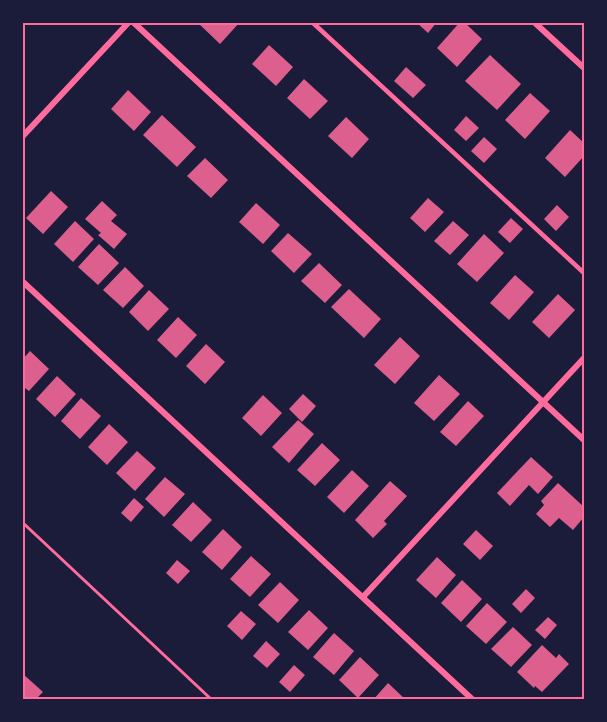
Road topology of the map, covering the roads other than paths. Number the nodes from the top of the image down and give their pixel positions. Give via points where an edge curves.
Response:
1 (129, 22) edge
2 (133, 22) edge
3 (312, 22) edge
4 (534, 22) edge
5 (585, 68) edge
6 (22, 137) edge
7 (585, 273) edge
8 (22, 281) edge
9 (585, 358) edge
10 (543, 402) junction
11 (585, 440) edge
12 (363, 597) junction
13 (473, 699) edge

1 - 6 street
2 - 10 street
3 - 7 lane
4 - 5 street
8 - 12 street
9 - 10 street
10 - 11 street
10 - 12 street
12 - 13 street

